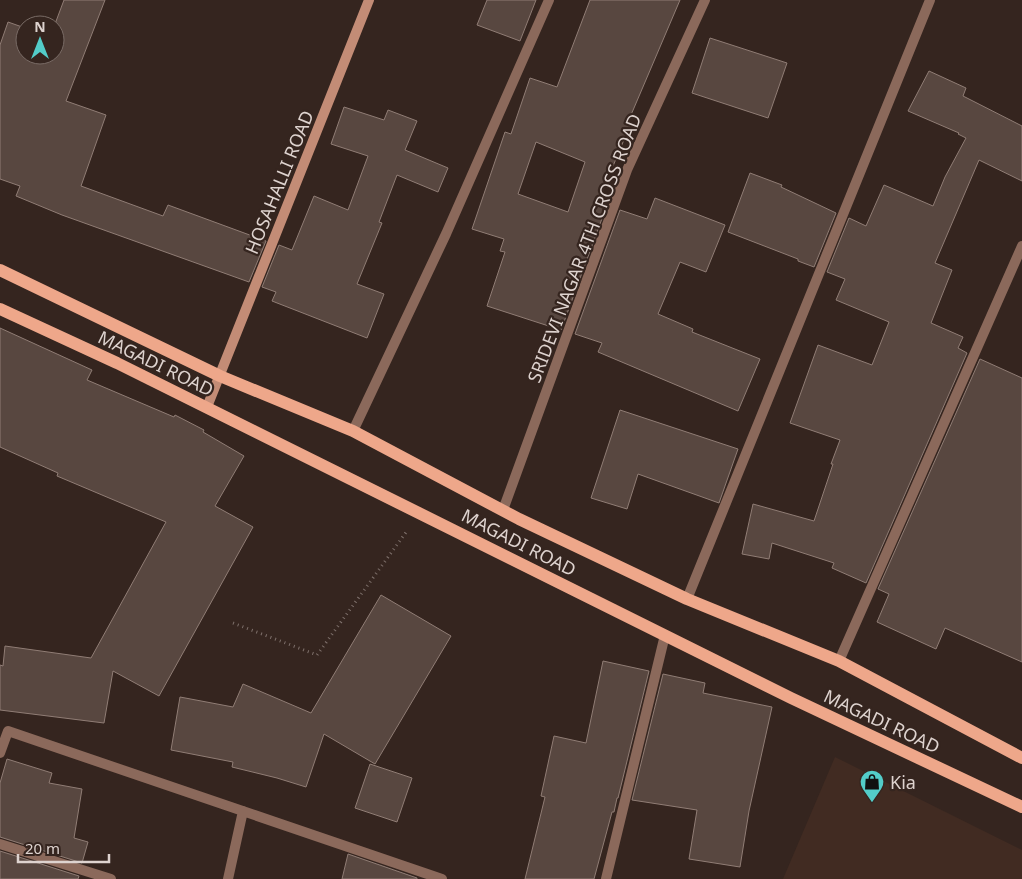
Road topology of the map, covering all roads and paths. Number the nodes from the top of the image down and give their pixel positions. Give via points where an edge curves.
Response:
1 (369, 0) edge
2 (549, 0) edge
3 (705, 0) edge
4 (930, 0) edge
5 (1022, 246) edge
6 (0, 270) edge
7 (0, 309) edge
8 (220, 376) junction
9 (208, 407) junction
10 (354, 431) junction
11 (503, 510) junction
12 (420, 512) junction
13 (687, 599) junction
14 (233, 624) dead end
15 (665, 634) junction
16 (839, 661) junction
17 (0, 753) edge
18 (1022, 758) edge
19 (1022, 807) edge
20 (242, 811) junction
21 (0, 844) edge
22 (111, 879) edge
23 (228, 879) edge
24 (442, 879) edge
25 (606, 879) edge

1 - 8 street, HOSAHALLI ROAD
2 - 10 street via 446,234
3 - 11 street, SRIDEVI NAGAR 4TH CROSS ROAD via 627,170
4 - 13 street
5 - 16 street
6 - 8 main road, MAGADI ROAD
7 - 9 main road, MAGADI ROAD
8 - 9 street, HOSAHALLI ROAD
8 - 10 main road, MAGADI ROAD
9 - 12 main road, MAGADI ROAD
10 - 11 main road, MAGADI ROAD
11 - 13 main road, MAGADI ROAD
12 - 14 path via 317,655
12 - 15 main road, MAGADI ROAD
13 - 16 main road, MAGADI ROAD
15 - 19 main road, MAGADI ROAD via 791,698
15 - 25 street
16 - 18 main road, MAGADI ROAD
17 - 20 street via 8,731
20 - 23 street
20 - 24 street
21 - 22 street

